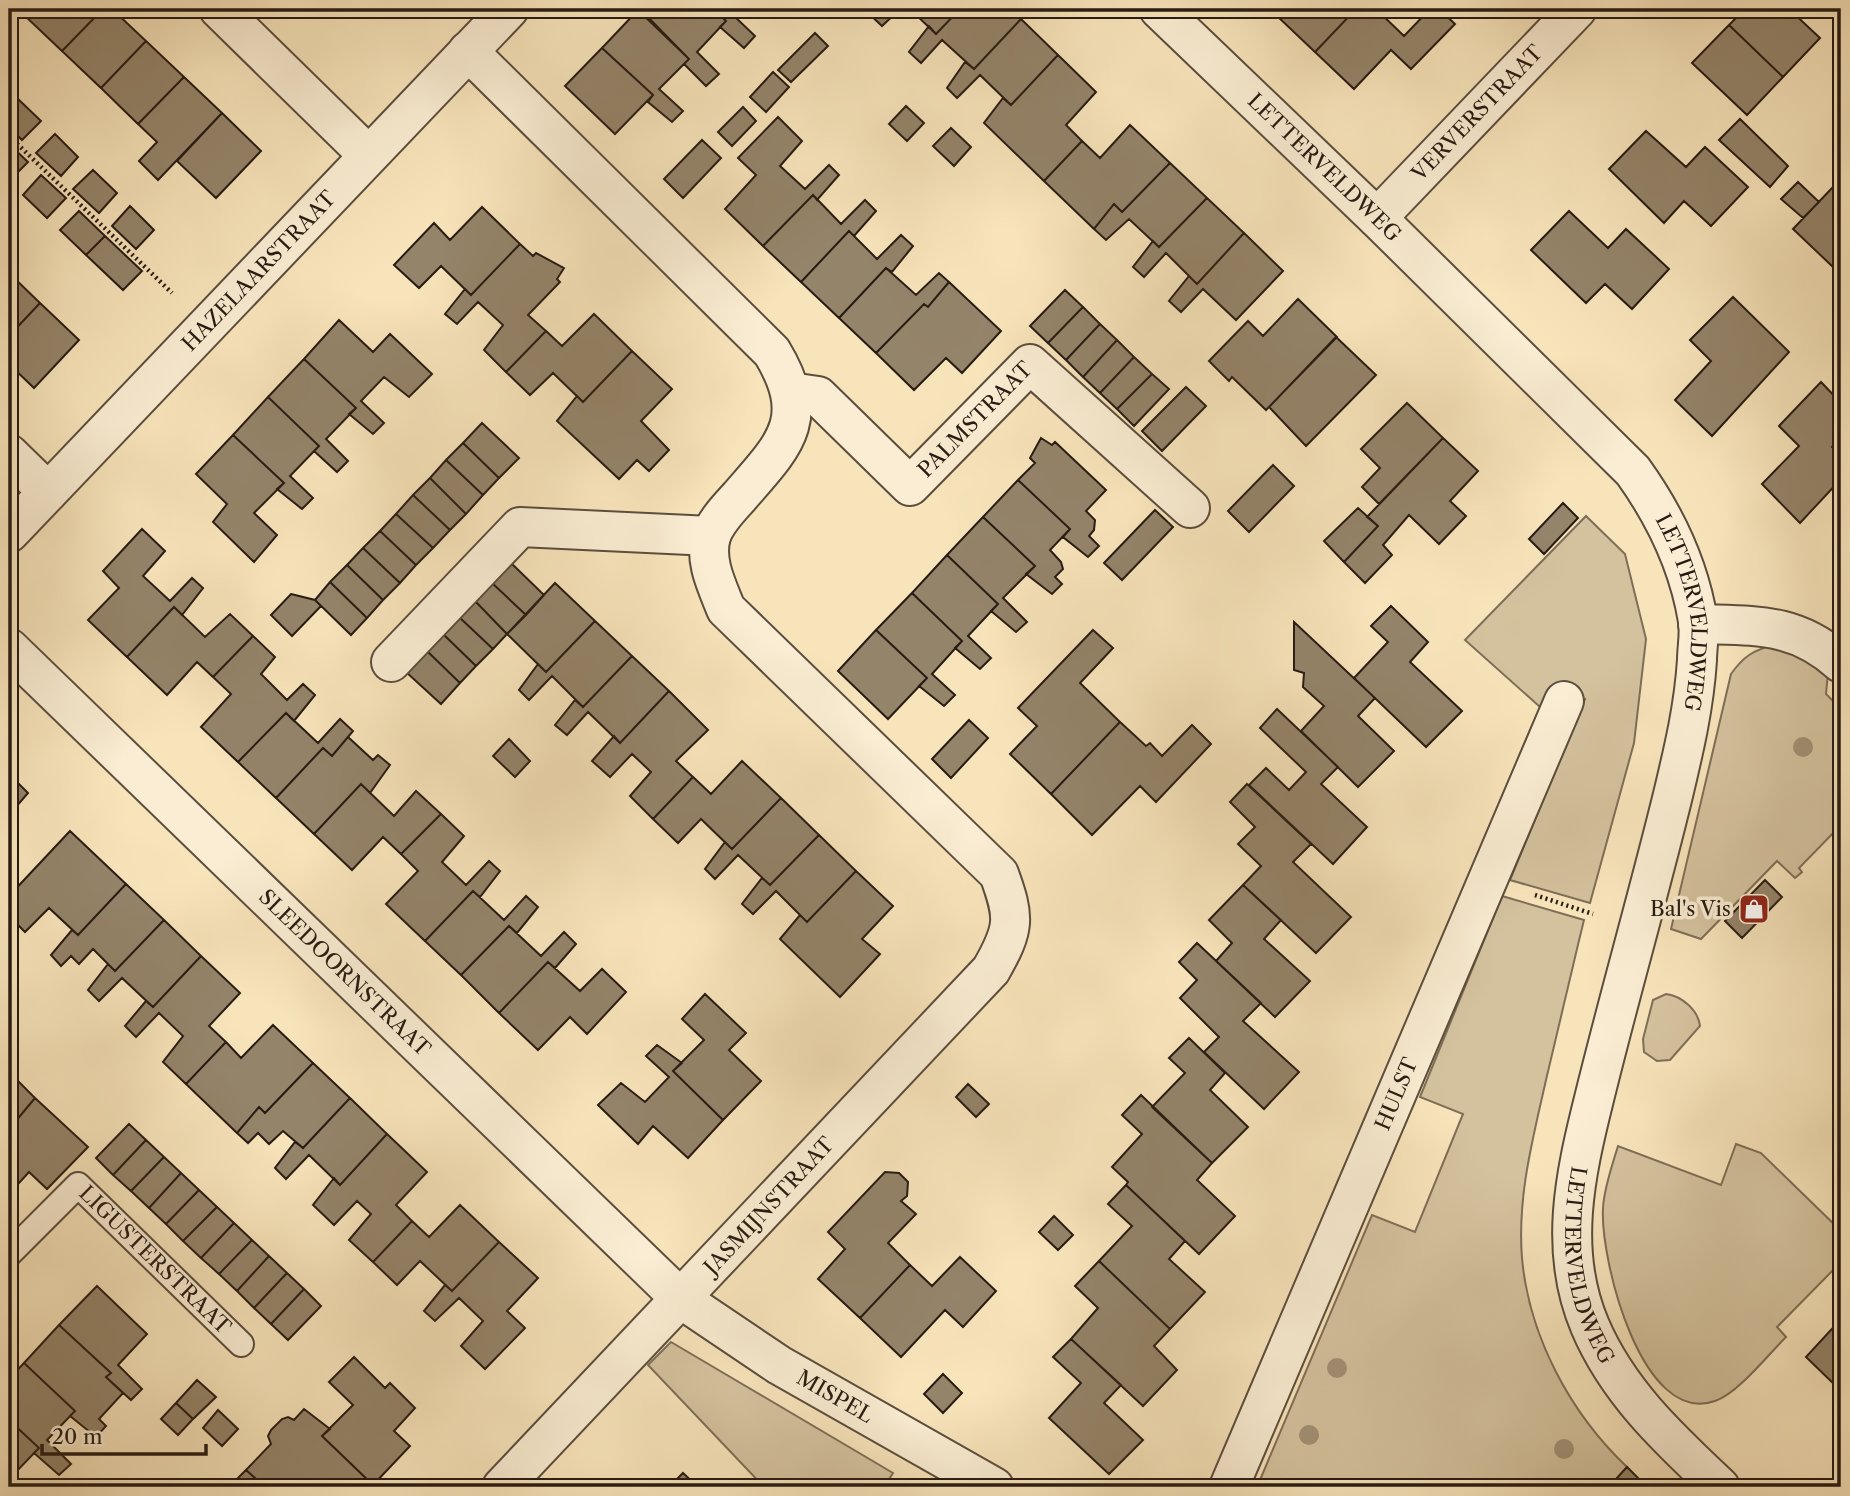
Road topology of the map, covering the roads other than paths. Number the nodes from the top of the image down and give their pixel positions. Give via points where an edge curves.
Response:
1 (219, 9) edge
2 (509, 9) edge
3 (1159, 9) edge
4 (1577, 9) edge
5 (468, 51) junction
6 (368, 155) junction
7 (1377, 218) junction
8 (790, 392) junction
9 (9, 454) edge
10 (48, 492) junction
11 (1190, 508) dead end
12 (9, 533) edge
13 (712, 536) junction
14 (1698, 624) junction
15 (9, 648) edge
16 (391, 662) dead end
17 (1841, 663) edge
18 (1564, 701) dead end
19 (9, 1254) edge
20 (681, 1299) junction
21 (241, 1344) dead end
22 (502, 1487) edge
23 (994, 1487) edge
24 (1229, 1487) edge
25 (1720, 1487) edge

1 - 6 street
2 - 5 street, HAZELAARSTRAAT
3 - 7 street, LETTERVELDWEG
4 - 7 street, VERVERSTRAAT
5 - 6 street, HAZELAARSTRAAT
5 - 8 street via 772,352
6 - 10 street, HAZELAARSTRAAT
7 - 14 street, LETTERVELDWEG via 1633,471 1666,519 1683,560
8 - 11 street, PALMSTRAAT via 818,396 910,486 1030,364
8 - 13 street via 791,425 783,446 724,514
9 - 10 street
10 - 12 street, HAZELAARSTRAAT
13 - 16 street via 520,527
13 - 20 street, JASMIJNSTRAAT via 709,560 726,609 999,874 1012,911 1007,943 991,970
14 - 17 street via 1776,627 1807,639
14 - 25 street, LETTERVELDWEG via 1694,706 1582,1148 1571,1207 1571,1246 1589,1323 1611,1369 1646,1415
15 - 20 street, SLEEDOORNSTRAAT
18 - 24 street, HULST
19 - 21 lane, LIGUSTERSTRAAT via 78,1185
20 - 22 street, JASMIJNSTRAAT
20 - 23 street, MISPEL via 779,1364

